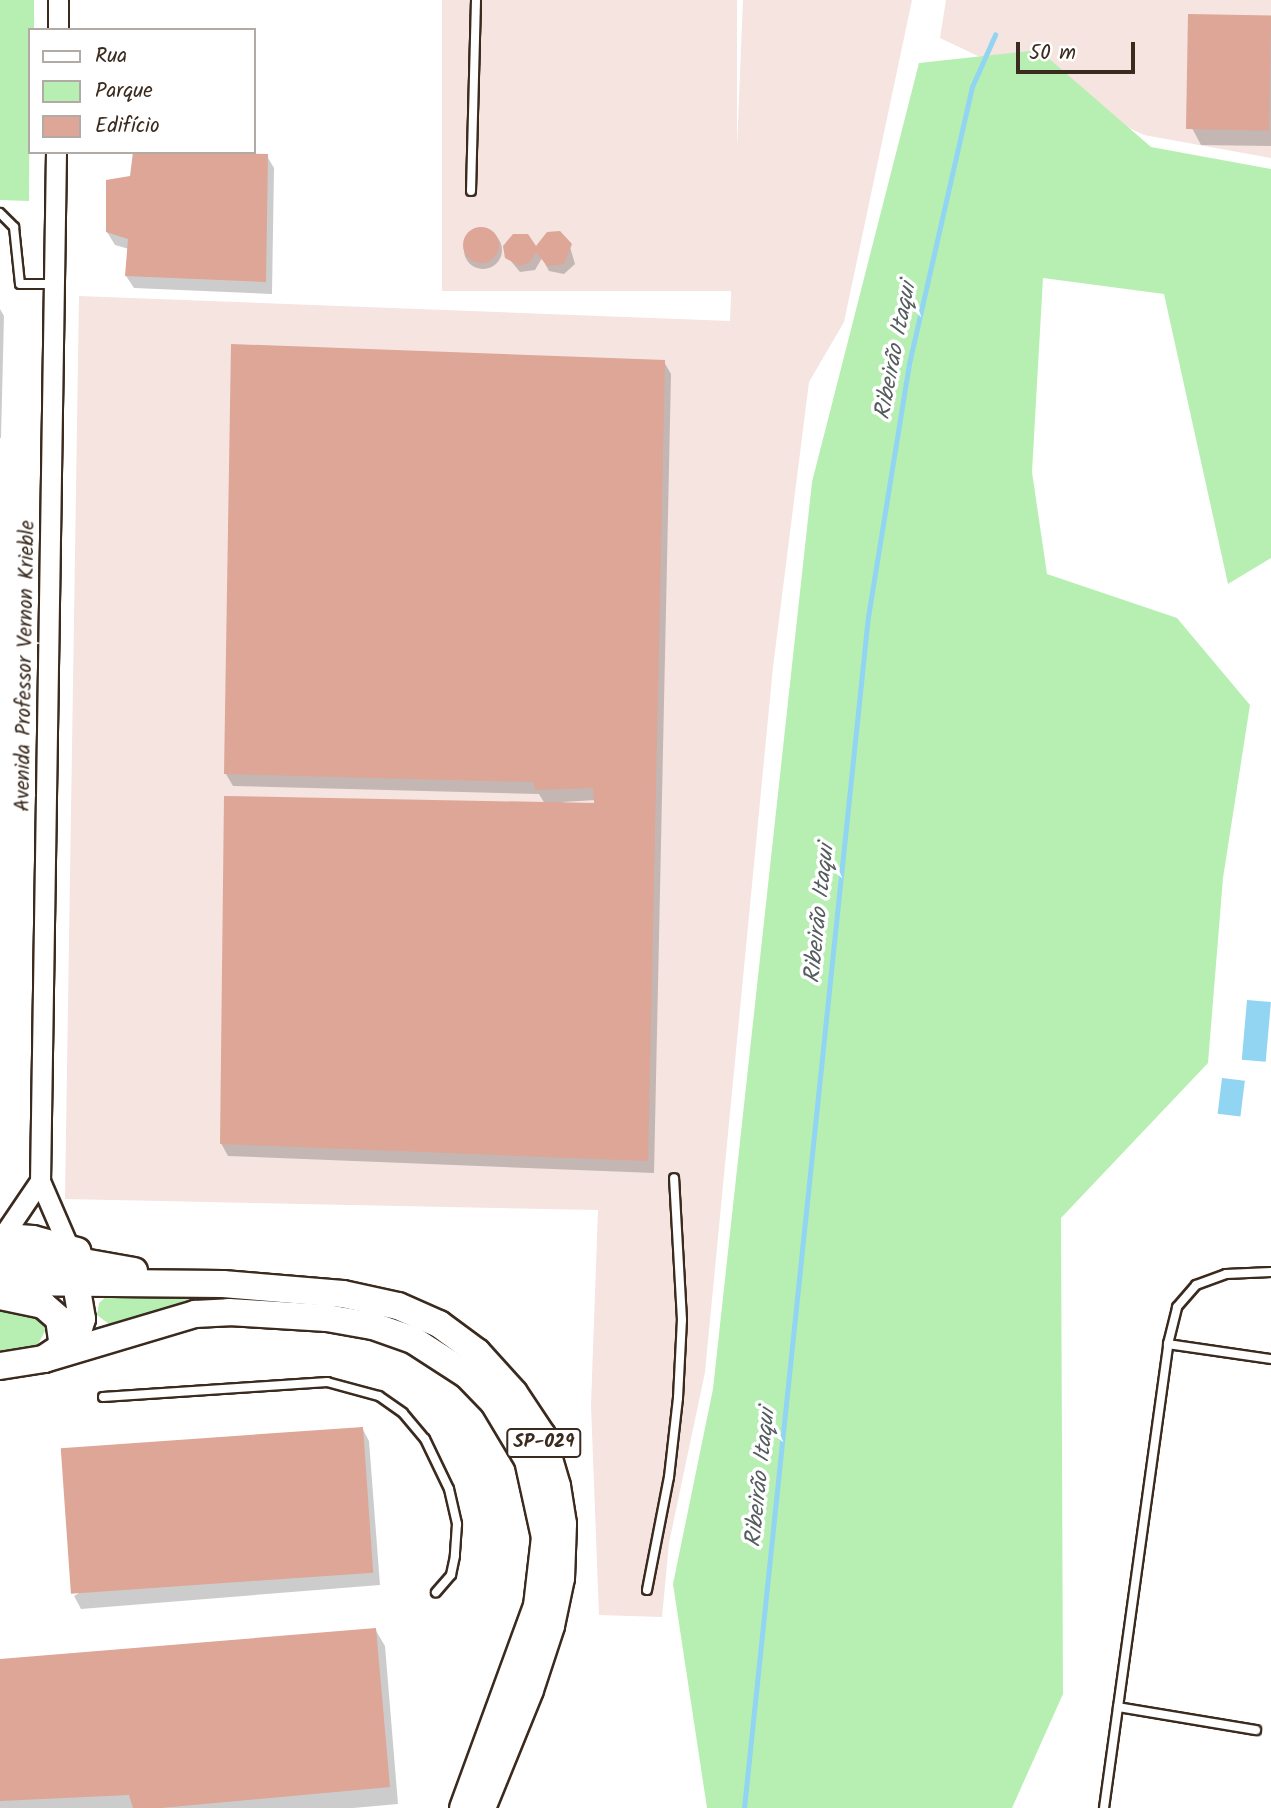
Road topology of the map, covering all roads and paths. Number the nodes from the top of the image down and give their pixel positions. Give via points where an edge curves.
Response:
1 (58, 0) edge
2 (476, 0) edge
3 (58, 28) edge
4 (56, 154) edge
5 (471, 191) dead end
6 (0, 213) edge
7 (55, 284) junction
8 (674, 1178) dead end
9 (40, 1181) junction
10 (1, 1247) edge
11 (73, 1264) junction
12 (1271, 1272) edge
13 (176, 1281) junction
14 (0, 1282) edge
15 (0, 1296) edge
16 (1168, 1344) junction
17 (53, 1353) junction
18 (1271, 1359) edge
19 (0, 1366) edge
20 (103, 1397) dead end
21 (543, 1571) junction
22 (647, 1590) dead end
23 (436, 1592) dead end
24 (1118, 1707) junction
25 (1256, 1730) dead end
26 (448, 1808) edge
27 (463, 1808) edge
28 (482, 1808) edge
29 (1104, 1808) edge

1 - 3 street
2 - 5 lane
4 - 7 street, Avenida Professor Vernon Krieble
6 - 7 lane via 14,227 20,284
7 - 9 street, Avenida Professor Vernon Krieble
8 - 22 lane via 682,1320 678,1398 669,1477
9 - 10 street
9 - 11 street, Avenida Professor Vernon Krieble
10 - 11 highway, SP-029
11 - 13 highway, SP-029
11 - 13 highway, SP-029 via 122,1268
11 - 14 highway, SP-029
11 - 17 highway via 80,1326 73,1340
12 - 16 lane via 1226,1274 1196,1284 1177,1307
13 - 28 highway, SP-029 via 292,1288 398,1306 439,1324 477,1352 514,1393 542,1435 563,1524 561,1578 530,1690
15 - 17 highway via 51,1310 62,1327
16 - 18 lane
16 - 24 lane
17 - 19 highway, SP-029
17 - 21 highway, SP-029 via 149,1325 229,1311 327,1318 414,1339 467,1374 513,1430 539,1498
20 - 23 lane via 327,1382 379,1396 403,1413 425,1439 449,1489 457,1524 455,1556 446,1585
21 - 26 highway, SP-029 via 503,1660
21 - 27 highway, SP-029 via 527,1636
24 - 25 lane
24 - 29 lane

